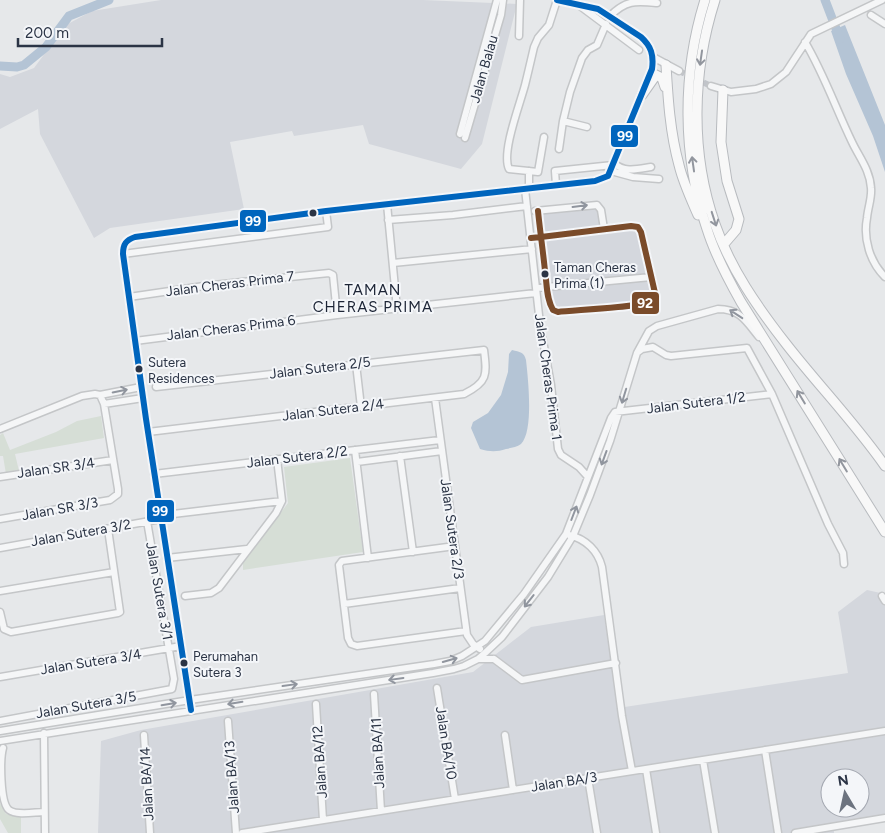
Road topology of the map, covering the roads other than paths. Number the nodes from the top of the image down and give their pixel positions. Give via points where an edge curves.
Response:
1 (497, 0) edge
2 (503, 0) edge
3 (520, 0) edge
4 (557, 0) edge
5 (715, 0) edge
6 (882, 0) edge
7 (625, 2) edge
8 (657, 3) dead end
9 (577, 4) junction
10 (706, 6) edge
11 (871, 15) dead end
12 (610, 16) junction
13 (606, 24) junction
14 (885, 24) edge
15 (519, 36) dead end
16 (805, 42) junction
17 (639, 50) dead end
18 (653, 57) junction
19 (666, 65) junction
20 (652, 69) junction
21 (679, 71) tunnel mouth
22 (711, 86) tunnel mouth
23 (723, 90) junction
24 (668, 94) junction
25 (642, 95) junction
26 (563, 121) junction
27 (586, 127) dead end
28 (544, 137) dead end
29 (559, 149) dead end
30 (613, 166) junction
31 (651, 167) dead end
32 (529, 173) junction
33 (556, 179) junction
34 (659, 179) dead end
35 (528, 187) junction
36 (387, 204) junction
37 (528, 209) junction
38 (326, 211) junction
39 (538, 211) junction
40 (388, 220) junction
41 (706, 228) junction
42 (604, 229) junction
43 (541, 237) junction
44 (531, 238) junction
45 (724, 244) junction
46 (532, 249) junction
47 (123, 254) junction
48 (393, 263) junction
49 (650, 277) junction
50 (885, 277) edge
51 (547, 286) junction
52 (536, 290) junction
53 (129, 297) junction
54 (397, 309) junction
55 (337, 315) junction
56 (649, 331) junction
57 (135, 341) junction
58 (653, 347) junction
59 (484, 350) joint
60 (637, 353) junction
61 (780, 363) junction
62 (356, 364) junction
63 (141, 387) junction
64 (156, 387) dead end
65 (772, 394) junction
66 (100, 395) junction
67 (143, 398) junction
68 (435, 398) junction
69 (104, 404) junction
70 (361, 406) junction
71 (619, 412) junction
72 (0, 429) edge
73 (148, 432) junction
74 (440, 440) junction
75 (355, 450) junction
76 (442, 451) junction
77 (400, 456) junction
78 (277, 459) junction
79 (113, 460) junction
80 (357, 462) junction
81 (593, 464) junction
82 (579, 466) junction
83 (885, 466) edge
84 (154, 474) junction
85 (0, 477) edge
86 (588, 477) junction
87 (282, 501) junction
88 (173, 514) dead end
89 (0, 519) edge
90 (161, 519) junction
91 (147, 522) junction
92 (108, 528) junction
93 (885, 532) edge
94 (566, 534) junction
95 (574, 536) junction
96 (455, 546) junction
97 (0, 548) edge
98 (248, 549) junction
99 (413, 552) junction
100 (167, 558) junction
101 (368, 558) junction
102 (844, 564) dead end
103 (114, 572) junction
104 (460, 588) junction
105 (0, 591) edge
106 (185, 596) dead end
107 (344, 604) junction
108 (0, 612) edge
109 (466, 631) junction
110 (494, 644) junction
111 (181, 646) junction
112 (477, 647) junction
113 (169, 649) junction
114 (485, 652) junction
115 (478, 659) junction
116 (494, 659) junction
117 (616, 663) junction
118 (0, 677) edge
119 (437, 688) dead end
120 (172, 689) joint
121 (374, 694) dead end
122 (190, 700) junction
123 (316, 704) dead end
124 (192, 710) junction
125 (0, 721) edge
126 (228, 721) dead end
127 (0, 731) edge
128 (885, 731) edge
129 (44, 733) junction
130 (144, 735) dead end
131 (505, 735) dead end
132 (0, 741) edge
133 (3, 748) dead end
134 (766, 750) junction
135 (704, 760) junction
136 (646, 769) junction
137 (632, 771) junction
138 (588, 778) junction
139 (514, 790) junction
140 (455, 799) junction
141 (381, 811) junction
142 (44, 812) junction
143 (885, 818) edge
144 (323, 820) junction
145 (827, 830) edge
146 (45, 833) edge
147 (150, 833) edge
148 (236, 833) edge
149 (242, 833) edge
150 (597, 833) edge
151 (656, 833) edge
152 (715, 833) edge
153 (778, 833) edge
154 (795, 833) edge

1 - 2 street, Jalan Balau via 462,136
3 - 15 street
4 - 9 street
4 - 32 street via 549,25 534,47 510,136 507,164 510,169
5 - 10 highway
6 - 16 street via 821,28
7 - 8 street
7 - 12 street
9 - 12 street
9 - 13 street
41 -> 10 highway via 696,186 688,126 692,60
10 -> 45 highway via 697,127 709,204
11 - 14 street
12 - 18 street via 644,39
13 - 17 street
13 - 26 street via 597,45 584,54
16 - 23 street via 786,72 771,84 756,90
16 - 50 street via 869,176 871,196 866,224 869,252
18 - 19 street
18 - 20 street
19 - 20 street via 658,64
19 - 21 street
19 - 24 highway
20 - 25 street
22 - 23 street
23 - 45 highway via 721,142 727,181 739,219 736,230
24 - 25 highway via 662,78 656,75
24 - 41 highway via 679,166
25 - 30 street
26 - 27 street
26 - 29 street
28 - 32 street via 538,172
30 - 31 street via 626,170
30 - 33 street via 608,176 602,179
30 - 33 street via 556,171
30 - 34 street via 633,177
32 - 35 street, Jalan Cheras Prima 1
33 - 35 street
35 - 36 street
35 - 37 street, Jalan Cheras Prima 1
36 - 38 street
36 - 40 street
37 - 39 street
37 - 40 street
37 - 44 street, Jalan Cheras Prima 1
38 - 47 street via 135,237 125,243
38 - 47 street via 328,227
39 -> 42 street via 597,205
39 - 43 street
40 - 48 street
41 - 61 highway via 734,288
42 - 43 street
42 - 49 street via 638,227
43 - 44 street
43 - 51 street
44 - 46 street, Jalan Cheras Prima 1
45 - 83 highway via 753,298
46 - 48 street
46 - 52 street, Jalan Cheras Prima 1
47 - 53 street
48 - 54 street
49 - 51 street, Jalan Cheras Prima 6
49 - 51 street via 656,297 653,303 558,312 548,302
51 - 52 street, Jalan Cheras Prima 6
52 - 54 street, Jalan Cheras Prima 6
52 - 82 street, Jalan Cheras Prima 1 via 552,385 558,450
53 - 55 street, Jalan Cheras Prima 7 via 329,272 332,274
53 - 57 street
54 - 55 street, Jalan Cheras Prima 6
55 - 57 street, Jalan Cheras Prima 6
56 - 58 street
56 - 60 street
61 -> 56 street via 744,319 728,309 718,309
57 - 63 street
58 - 60 street
58 - 65 street via 671,356 747,348
59 - 62 street, Jalan Sutera 2/5
59 - 68 street, Jalan Sutera 2/4 via 486,370 481,384 464,394
60 -> 71 street
93 -> 61 highway
62 - 64 street, Jalan Sutera 2/5
62 - 70 street
66 -> 63 street
63 - 67 street
65 - 71 street, Jalan Sutera 1/2
65 - 102 street via 843,553
66 - 69 street
66 - 72 street via 89,394
67 - 69 street
67 - 73 street
68 - 70 street, Jalan Sutera 2/4
68 - 74 street, Jalan Sutera 2/3
69 - 79 street
70 - 73 street, Jalan Sutera 2/4
71 - 81 street via 612,414
71 -> 95 street
73 - 84 street
74 - 75 street, Jalan Sutera 2/2
74 - 76 street, Jalan Sutera 2/3
75 - 78 street, Jalan Sutera 2/2
75 - 80 street
76 - 77 street
76 - 96 street, Jalan Sutera 2/3
77 - 80 street
77 - 99 street
78 - 84 street, Jalan Sutera 2/2
78 - 87 street
79 - 85 street, Jalan SR 3/4
79 - 89 street, Jalan SR 3/3 via 118,494 110,500
80 - 101 street
81 - 82 street
81 - 86 street
82 - 86 street, Jalan Cheras Prima 1
84 - 90 street
94 -> 86 street
87 - 88 street
87 - 98 street
90 - 91 street, Jalan Sutera 3/2
90 - 100 street
91 - 92 street, Jalan Sutera 3/2
91 - 113 street, Jalan Sutera 3/1
92 - 97 street, Jalan Sutera 3/2
92 - 103 street
94 - 95 street
94 - 112 street via 512,609
95 -> 110 street via 548,577
95 - 117 street via 591,546 600,559
96 - 99 street
96 - 104 street, Jalan Sutera 2/3
98 - 100 street
98 - 106 street via 215,591
99 - 101 street
100 - 111 street
101 - 107 street via 342,561 339,565
103 - 105 street
103 - 108 street via 120,612 116,615 7,631
104 - 107 street
104 - 109 street, Jalan Sutera 2/3
107 - 109 street via 348,638 357,646
109 - 112 street, Jalan Sutera 2/3 via 469,640
110 - 114 street
110 - 116 street
111 - 113 street, Jalan Sutera 3/4
111 - 122 street
112 - 114 street, Jalan Sutera 2/3
122 -> 112 street via 450,661
113 - 118 street, Jalan Sutera 3/4
113 - 120 street, Jalan Sutera 3/1 via 174,679
114 - 115 street
115 - 116 street
115 -> 124 street via 433,673
116 - 117 street via 522,680
117 - 137 street
119 - 140 street, Jalan BA/10
120 - 125 street, Jalan Sutera 3/5
121 - 141 street, Jalan BA/11
122 - 124 street
127 -> 122 street
123 - 144 street, Jalan BA/12
124 - 129 street
126 - 148 street, Jalan BA/13
128 - 134 street, Jalan BA/3
129 - 132 street
129 - 142 street
130 - 147 street, Jalan BA/14
131 - 139 street
133 - 142 street via 2,796 6,807 12,812
134 - 135 street, Jalan BA/3
134 - 153 street
135 - 136 street, Jalan BA/3
135 - 152 street
136 - 137 street, Jalan BA/3
136 - 151 street
137 - 138 street, Jalan BA/3
138 - 139 street, Jalan BA/3
138 - 150 street
139 - 140 street, Jalan BA/3
140 - 141 street, Jalan BA/3
141 - 144 street, Jalan BA/3
142 - 146 street
143 - 145 street
144 - 149 street, Jalan BA/3
145 - 154 street

